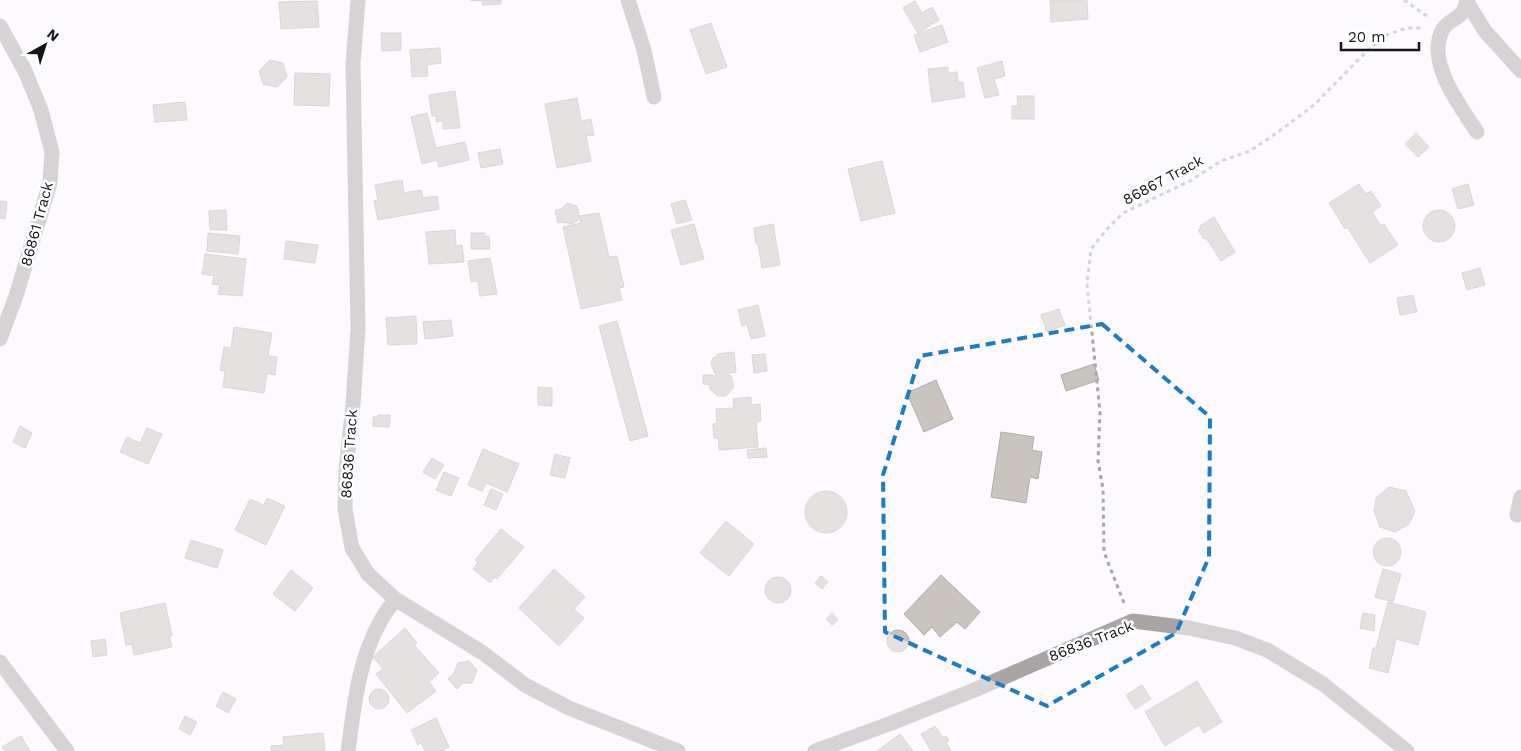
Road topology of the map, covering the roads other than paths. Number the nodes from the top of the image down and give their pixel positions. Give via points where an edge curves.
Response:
1 (358, 0) edge
2 (628, 0) edge
3 (1467, 1) edge
4 (0, 26) edge
5 (1521, 71) edge
6 (654, 97) dead end
7 (1477, 132) dead end
8 (0, 339) edge
9 (1521, 497) edge
10 (1517, 515) dead end
11 (395, 599) junction
12 (0, 662) edge
13 (67, 751) edge
14 (348, 751) edge
15 (678, 751) edge
16 (815, 751) edge
17 (1407, 751) edge

1 - 11 street, 86836 Track via 353,64 358,329 345,510 352,548 368,574
2 - 6 street via 644,50
3 - 5 street via 1485,31
3 - 7 street via 1461,14 1443,29 1438,49 1444,76
4 - 8 street, 86861 Track via 25,71 41,110 52,152 50,184
9 - 10 street
11 - 14 street via 370,645 355,695
11 - 15 street, 86836 Track via 483,654 525,685 569,708
12 - 13 street
16 - 17 street, 86836 Track via 972,691 1132,621 1189,628 1235,638 1267,650 1323,684

